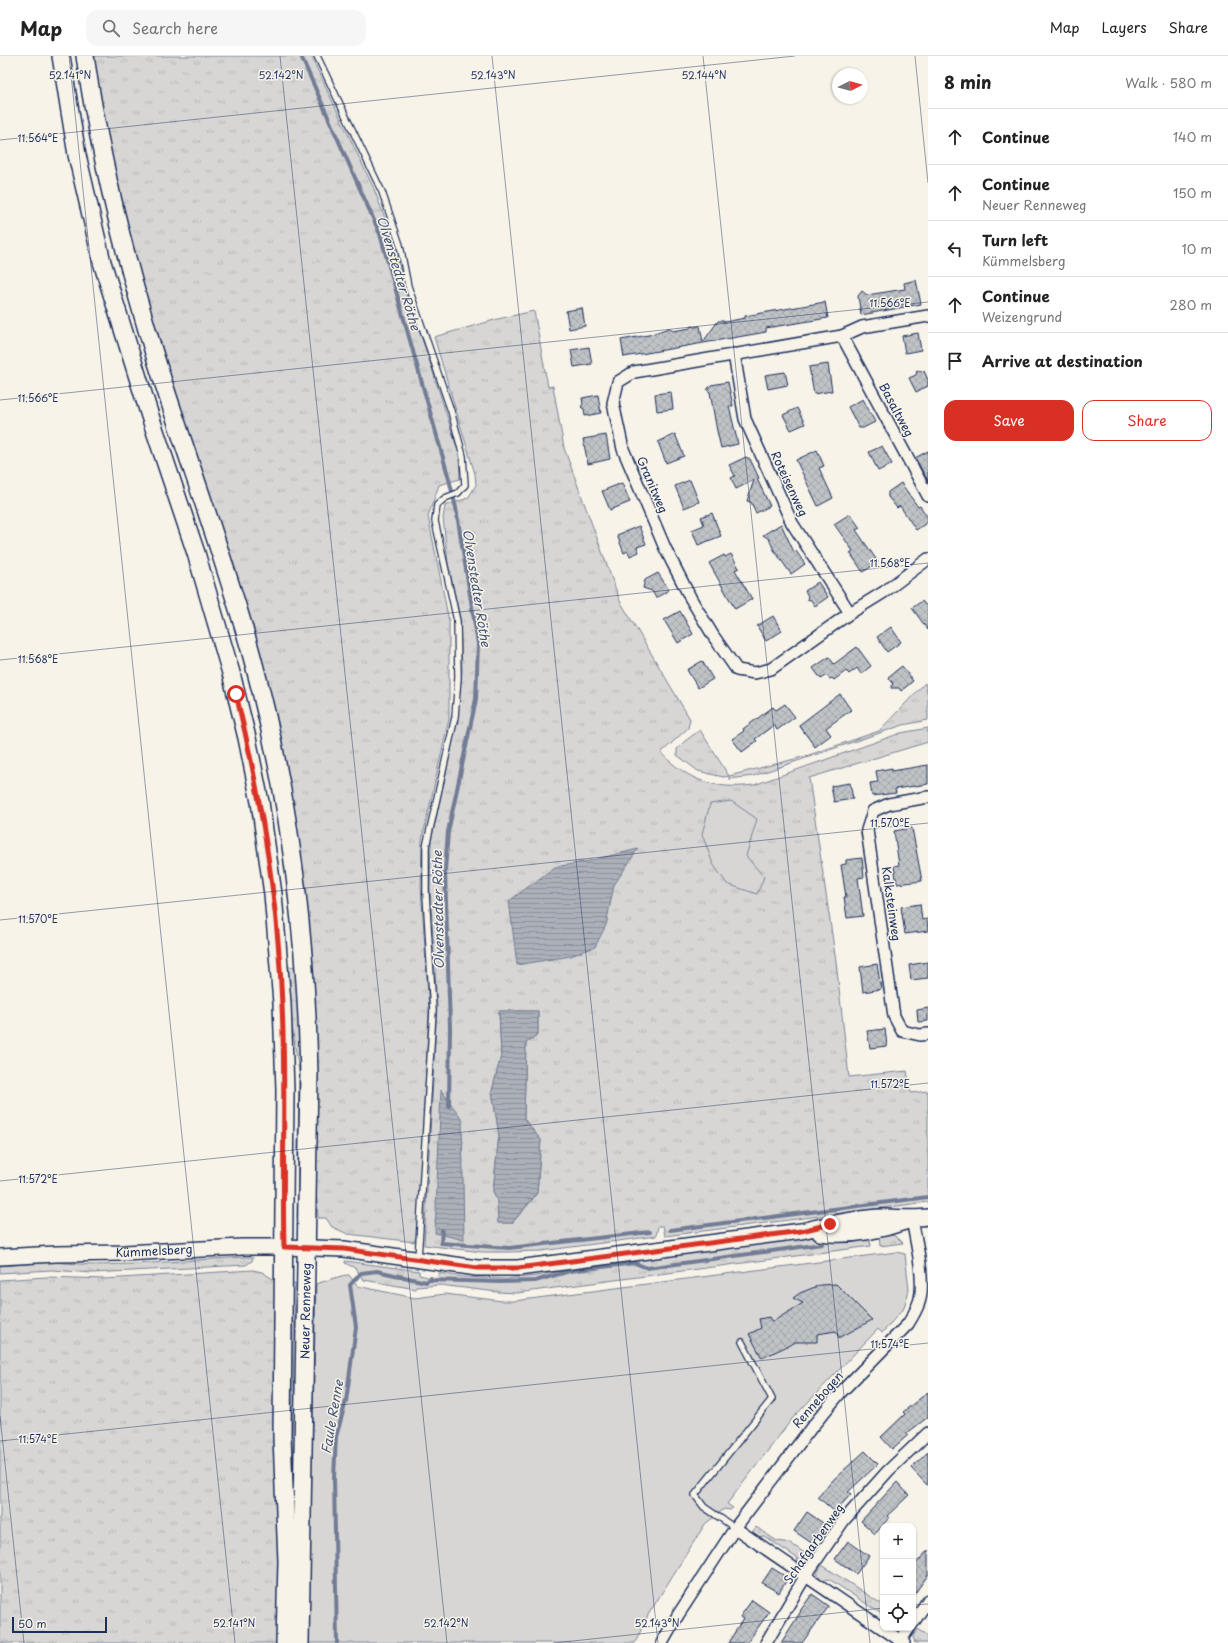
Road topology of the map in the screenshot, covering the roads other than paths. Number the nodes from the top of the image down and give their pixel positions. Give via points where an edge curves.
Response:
1 (61, 56) edge
2 (85, 56) edge
3 (317, 56) edge
4 (928, 316) edge
5 (842, 336) junction
6 (734, 354) junction
7 (928, 496) edge
8 (928, 559) edge
9 (850, 613) junction
10 (928, 797) edge
11 (928, 1034) edge
12 (928, 1217) edge
13 (912, 1219) junction
14 (284, 1247) junction
15 (307, 1247) junction
16 (0, 1258) edge
17 (417, 1261) junction
18 (924, 1293) edge
19 (742, 1342) dead end
20 (928, 1433) edge
21 (735, 1528) junction
22 (806, 1575) junction
23 (928, 1600) edge
24 (916, 1618) edge
25 (907, 1631) edge
26 (901, 1642) edge
27 (285, 1643) edge
28 (300, 1643) edge
29 (662, 1643) edge
30 (766, 1643) edge

1 - 14 main road, Neuer Renneweg via 79,163 105,274 217,621 238,702 263,824 280,961 285,1090
2 - 15 main road, Neuer Renneweg via 101,152 130,272 155,356 229,576 259,684 288,824 297,889 307,1019
3 - 17 lane via 382,192 400,245 408,286 451,411 463,456 465,485 458,493 445,498 437,505 435,521 457,622 458,677 455,717 426,847 426,894 433,1011
4 - 5 street, Granitweg via 862,327
5 - 6 street, Granitweg
5 - 7 street, Basaltweg
6 - 9 street, Roteisenweg via 745,419 792,523
6 - 9 street, Granitweg via 634,372 618,382 613,403 623,449 664,548 699,612 737,670 755,673 771,669
8 - 9 street, Granitweg via 884,592
10 - 11 street, Kalksteinweg via 889,804 873,811 867,830 894,1016 902,1030 920,1035
12 - 13 main road, Kümmelsberg
13 - 17 main road, Kümmelsberg via 883,1229 825,1234 801,1231 518,1268 477,1268
13 - 18 street, Rennebogen
14 - 15 main road, Kümmelsberg
14 - 16 main road, Kümmelsberg
14 - 27 main road, Neuer Renneweg via 282,1437 287,1561
15 - 17 main road, Kümmelsberg via 344,1249
15 - 28 main road, Neuer Renneweg
18 - 21 street, Rennebogen via 908,1324 840,1393
19 - 21 lane via 772,1399 695,1494 704,1507
20 - 22 street, Schafgarbenweg via 888,1471 844,1520
21 - 22 street
21 - 29 street, Rennebogen
22 - 26 street
22 - 30 street, Schafgarbenweg
23 - 24 street
25 - 26 street

